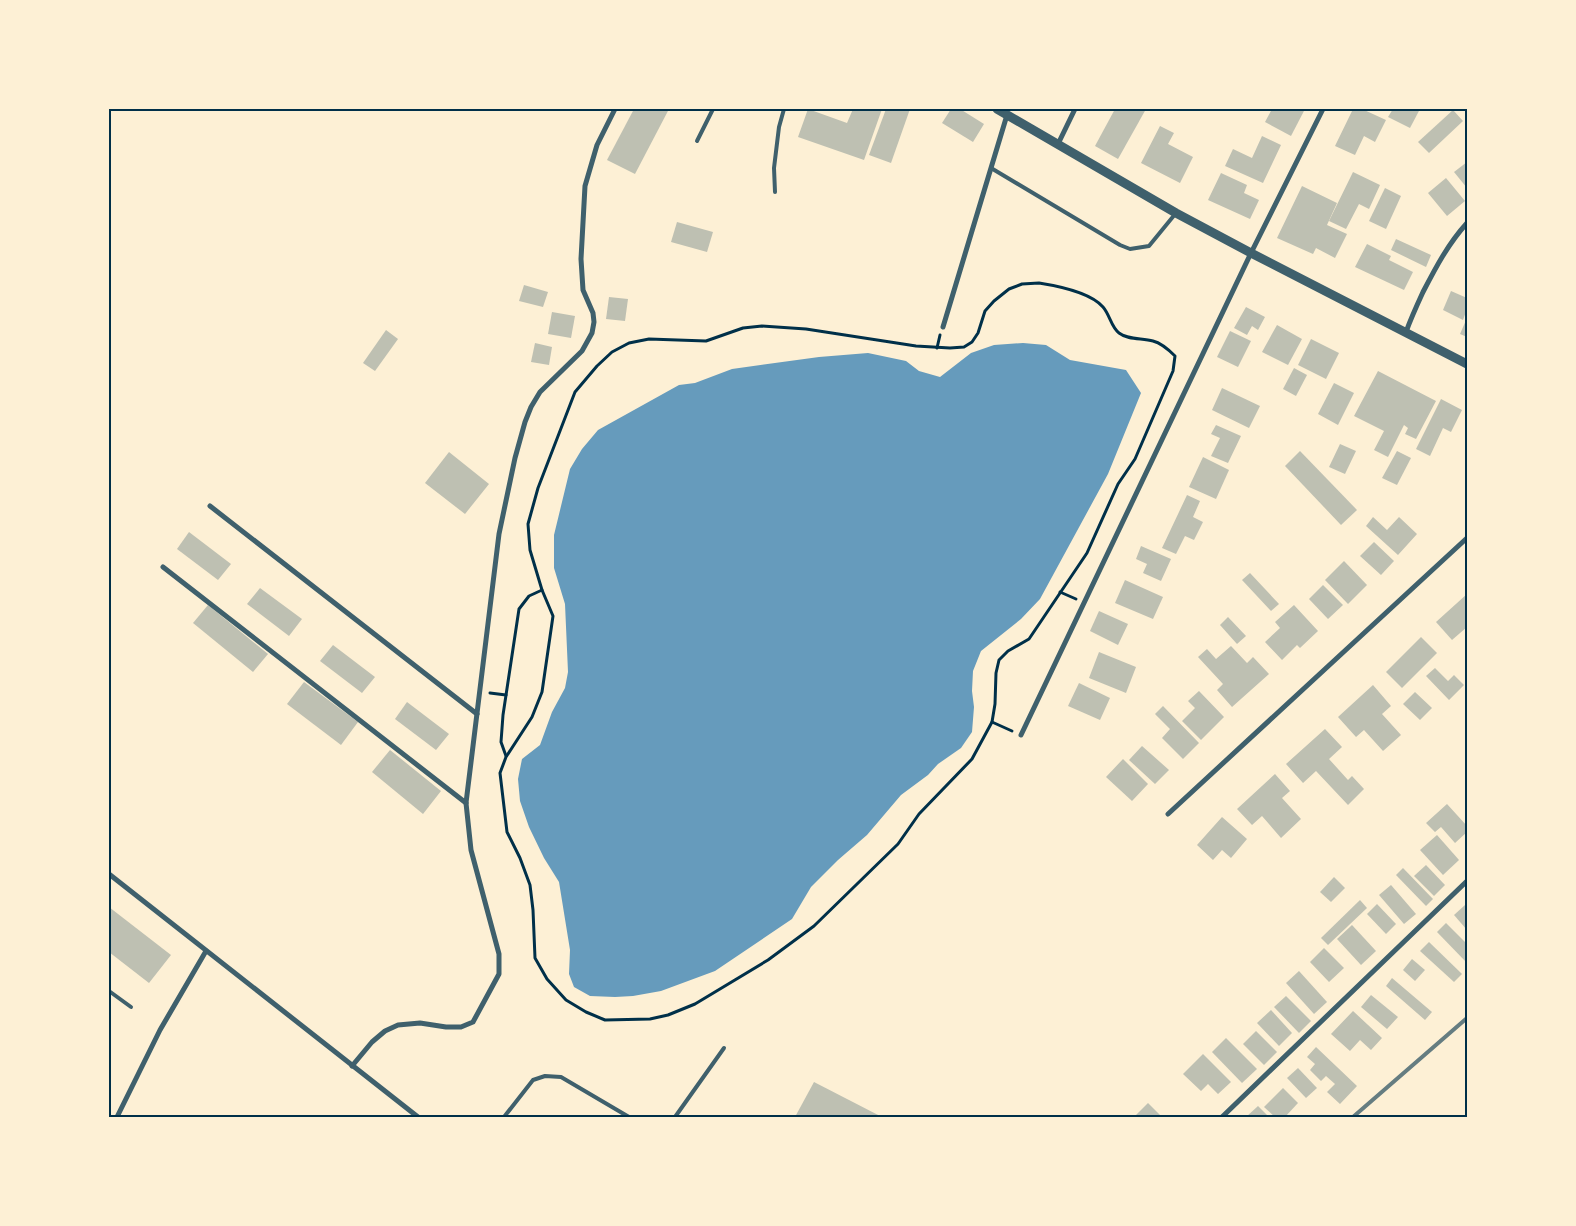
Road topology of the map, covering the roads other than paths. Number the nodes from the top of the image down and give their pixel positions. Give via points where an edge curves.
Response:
1 (615, 109) edge
2 (713, 109) edge
3 (784, 109) edge
4 (998, 109) edge
5 (1075, 109) edge
6 (1324, 109) edge
7 (1007, 115) junction
8 (697, 141) dead end
9 (1058, 144) junction
10 (991, 168) junction
11 (775, 192) dead end
12 (1176, 213) junction
13 (1467, 223) edge
14 (1251, 253) junction
15 (943, 327) dead end
16 (1406, 332) junction
17 (1467, 364) edge
18 (210, 506) dead end
19 (1467, 538) edge
20 (163, 567) dead end
21 (477, 714) junction
22 (1021, 735) road end
23 (466, 804) junction
24 (1168, 814) dead end
25 (109, 874) edge
26 (1467, 881) edge
27 (206, 951) junction
28 (109, 991) edge
29 (131, 1007) dead end
30 (724, 1048) dead end
31 (352, 1066) junction
32 (117, 1117) edge
33 (418, 1117) edge
34 (504, 1117) edge
35 (629, 1117) edge
36 (675, 1117) edge
37 (1222, 1117) edge

1 - 21 street via 597,145 585,186 581,259 583,290 593,313 592,332 582,351 540,392 525,422 499,534
2 - 8 lane
3 - 11 lane via 774,168
4 - 7 street
5 - 9 street
6 - 14 street
7 - 9 street
7 - 10 street
9 - 12 street
10 - 12 lane via 1130,249 1149,246
10 - 15 street
12 - 14 street
13 - 16 street via 1444,251
14 - 16 street
14 - 22 street
16 - 17 street
18 - 21 street
19 - 24 street
20 - 23 street
21 - 23 street
23 - 31 street via 471,850 499,954 499,974 473,1022 460,1028 420,1023 398,1025 372,1042
25 - 27 street
26 - 37 street
27 - 31 street
27 - 32 street via 160,1030
28 - 29 lane
30 - 36 lane
31 - 33 street
34 - 35 lane via 533,1080 545,1076 561,1077

